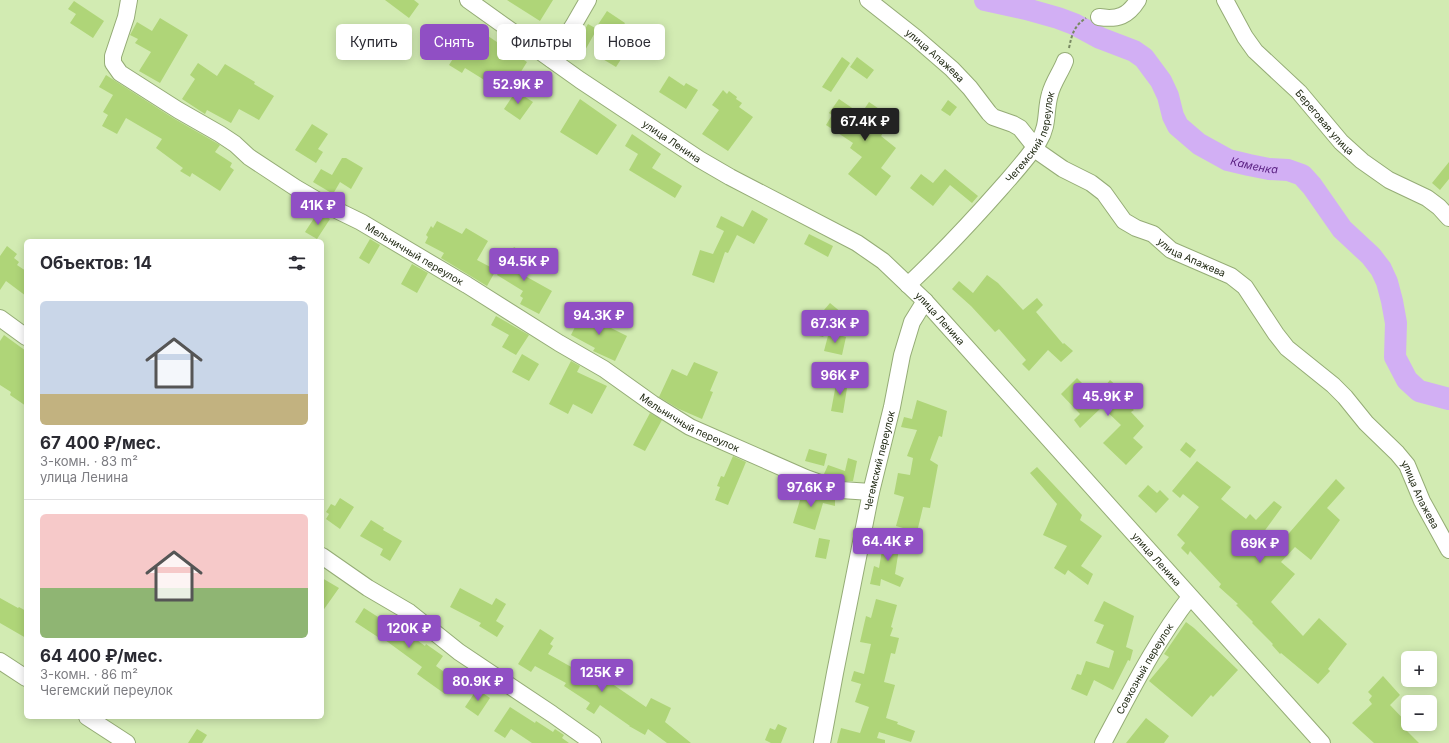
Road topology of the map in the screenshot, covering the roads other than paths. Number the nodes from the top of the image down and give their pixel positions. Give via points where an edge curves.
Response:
1 (129, 0) edge
2 (468, 0) edge
3 (588, 0) edge
4 (868, 0) edge
5 (1138, 0) edge
6 (1225, 0) edge
7 (1099, 17) road end
8 (502, 24) edge
9 (575, 24) edge
10 (552, 60) edge
11 (1066, 61) road end
12 (1034, 147) junction
13 (1449, 218) edge
14 (908, 285) junction
15 (925, 301) junction
16 (0, 318) edge
17 (24, 336) edge
18 (871, 492) junction
19 (1449, 550) edge
20 (324, 557) edge
21 (1190, 596) junction
22 (0, 661) edge
23 (24, 677) edge
24 (90, 719) edge
25 (127, 743) edge
26 (593, 743) edge
27 (822, 743) edge
28 (1103, 743) edge
29 (1322, 743) edge

1 - 18 street, Мельничный переулок via 113,56 113,63 120,73 236,144 249,157 296,188 361,222 467,285 604,369 690,427 806,478 841,490
2 - 8 street, улица Ленина
3 - 9 street
4 - 12 street, улица Апажева via 956,73 989,114 1020,128
5 - 7 street via 1125,16
6 - 13 street, Береговая улица via 1255,52 1299,92 1341,142 1389,180 1427,198
10 - 14 street, улица Ленина via 645,124 724,174 857,243
11 - 12 street, Чегемский переулок via 1053,84 1049,96 1047,121
12 - 14 street, Чегемский переулок via 947,248
12 - 19 street, улица Апажева via 1063,169 1104,192 1124,221 1154,234 1171,250 1231,276 1245,287 1287,348 1333,385 1407,465 1422,501
14 - 15 street, улица Ленина
15 - 18 street, Чегемский переулок via 912,322 906,339
15 - 21 street, улица Ленина
16 - 17 street
18 - 27 street, Чегемский переулок
20 - 26 street via 409,612 459,652
21 - 28 street, Совхозный переулок via 1150,655
21 - 29 street, улица Ленина
22 - 23 street
24 - 25 street

